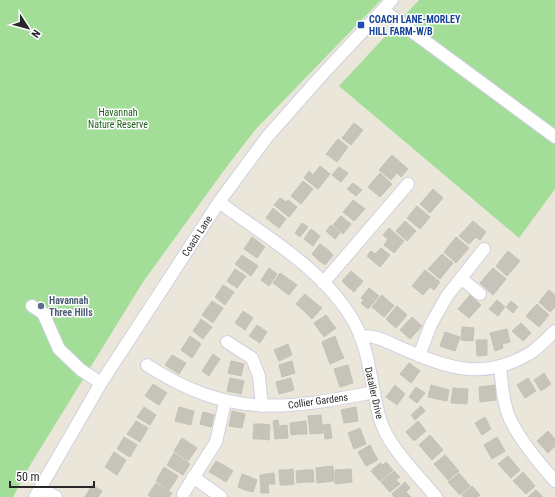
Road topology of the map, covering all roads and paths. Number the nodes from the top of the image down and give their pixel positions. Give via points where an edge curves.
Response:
1 (392, 0) edge
2 (383, 10) junction
3 (555, 137) edge
4 (408, 184) dead end
5 (219, 202) junction
6 (484, 249) dead end
7 (461, 278) junction
8 (323, 283) junction
9 (480, 294) dead end
10 (32, 306) dead end
11 (555, 331) edge
12 (360, 337) junction
13 (227, 342) dead end
14 (419, 356) junction
15 (147, 365) dead end
16 (500, 366) junction
17 (101, 383) junction
18 (374, 392) junction
19 (226, 402) junction
20 (262, 406) junction
21 (194, 477) junction
22 (554, 478) edge
23 (37, 492) edge
24 (183, 494) dead end
25 (56, 497) edge
26 (222, 497) edge
27 (436, 497) edge

1 - 2 street, Coach Lane
2 - 3 street
2 - 5 street, Coach Lane via 267,138
4 - 8 street
5 - 8 street, Dataller Drive via 303,264
5 - 17 street, Coach Lane
6 - 7 street
7 - 9 street
7 - 14 street via 431,324
8 - 12 street, Dataller Drive via 354,322
10 - 17 street via 43,313 59,349 81,370
11 - 16 street via 533,351
12 - 14 street via 375,337
12 - 18 street, Dataller Drive
13 - 20 street via 252,358 259,376
14 - 16 street via 456,368 477,370
15 - 19 street, Collier Gardens via 189,389
16 - 22 street via 502,390 511,423
17 - 23 street, Coach Lane
18 - 20 street, Collier Gardens via 287,406
18 - 27 street, Dataller Drive via 380,420 388,436
19 - 20 street, Collier Gardens
19 - 21 street via 216,442
21 - 24 street
21 - 26 street
23 - 25 street

